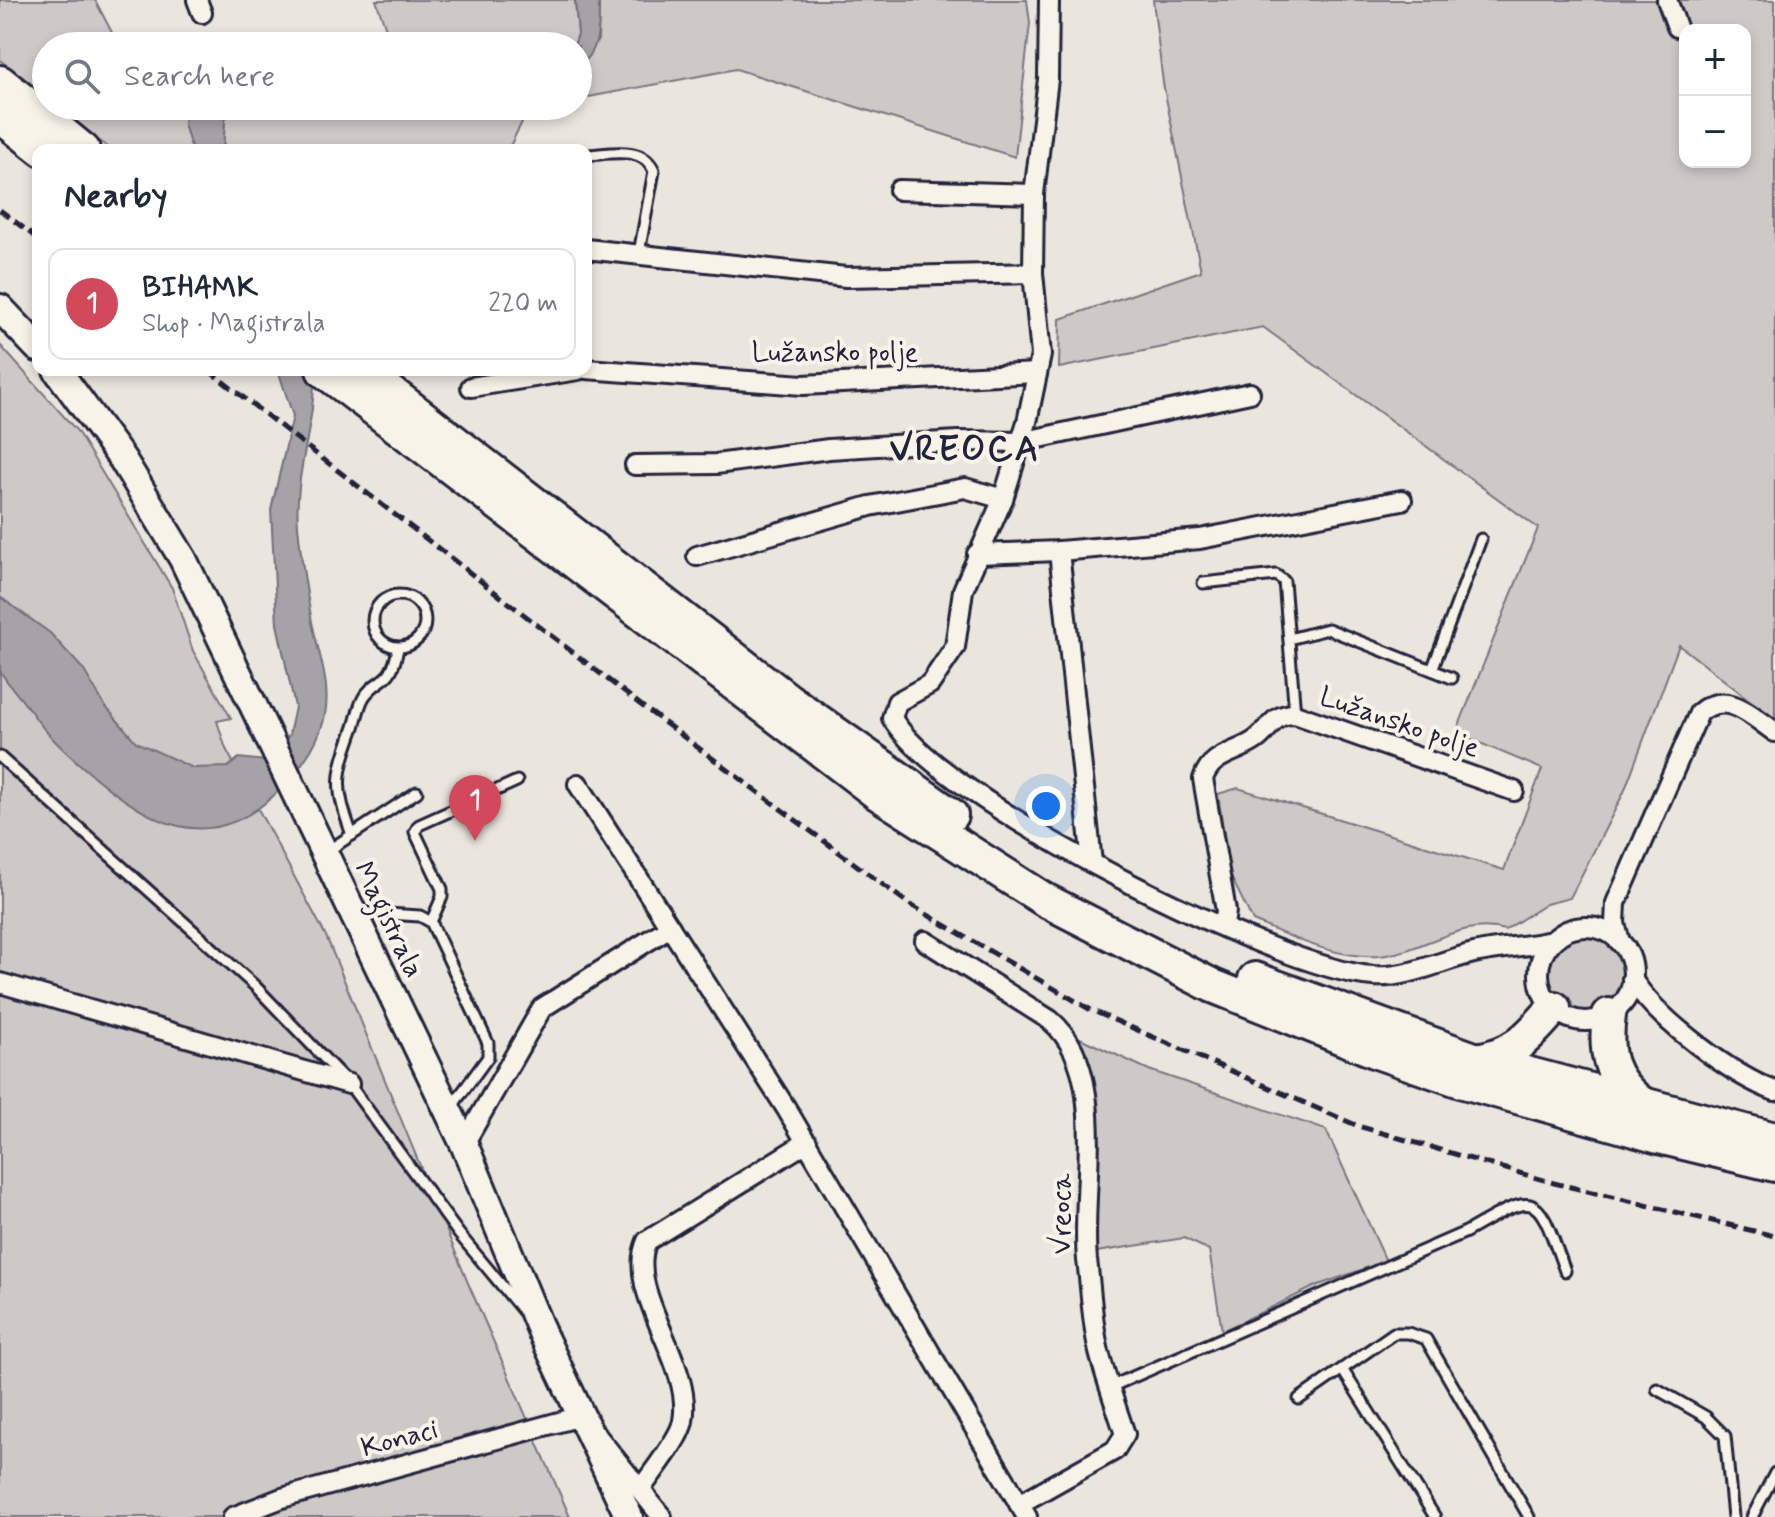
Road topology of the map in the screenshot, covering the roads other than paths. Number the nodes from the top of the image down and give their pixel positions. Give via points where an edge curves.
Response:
1 (1049, 0) edge
2 (1667, 0) edge
3 (1677, 27) dead end
4 (0, 82) edge
5 (32, 108) edge
6 (0, 116) edge
7 (46, 120) edge
8 (35, 144) edge
9 (76, 144) edge
10 (592, 155) edge
11 (899, 190) dead end
12 (1034, 194) junction
13 (592, 249) edge
14 (639, 253) junction
15 (1033, 273) junction
16 (0, 308) edge
17 (32, 342) edge
18 (592, 369) edge
19 (1037, 373) junction
20 (61, 376) edge
21 (331, 376) edge
22 (370, 376) edge
23 (540, 376) edge
24 (471, 387) dead end
25 (1250, 393) dead end
26 (1021, 442) junction
27 (635, 465) dead end
28 (1003, 499) junction
29 (1402, 500) dead end
30 (1481, 539) dead end
31 (1059, 551) junction
32 (977, 554) junction
33 (697, 556) dead end
34 (1203, 583) dead end
35 (1289, 639) junction
36 (398, 648) junction
37 (1432, 670) junction
38 (1452, 678) dead end
39 (1295, 714) junction
40 (1775, 732) edge
41 (0, 757) edge
42 (517, 781) dead end
43 (578, 784) dead end
44 (1514, 791) dead end
45 (417, 792) dead end
46 (352, 835) junction
47 (321, 848) junction
48 (1092, 863) junction
49 (1616, 903) junction
50 (352, 912) junction
51 (431, 922) junction
52 (1224, 926) junction
53 (670, 927) junction
54 (1585, 927) junction
55 (925, 941) dead end
56 (1552, 941) junction
57 (1620, 942) junction
58 (1503, 950) junction
59 (1539, 979) junction
60 (1632, 979) junction
61 (0, 983) edge
62 (1651, 1004) junction
63 (1554, 1008) junction
64 (1616, 1009) junction
65 (1477, 1060) junction
66 (349, 1084) junction
67 (1775, 1091) edge
68 (1643, 1105) junction
69 (448, 1112) junction
70 (1775, 1139) edge
71 (807, 1142) junction
72 (464, 1144) junction
73 (1775, 1165) edge
74 (1565, 1271) dead end
75 (543, 1335) junction
76 (1342, 1369) junction
77 (1110, 1387) junction
78 (1657, 1389) dead end
79 (1299, 1399) dead end
80 (581, 1416) junction
81 (1775, 1473) edge
82 (641, 1489) junction
83 (1023, 1511) edge
84 (233, 1517) edge
85 (629, 1517) edge
86 (662, 1517) edge
87 (1435, 1517) edge
88 (1529, 1517) edge
89 (1733, 1517) edge
90 (1752, 1517) edge

1 - 12 street via 1048,79
2 - 3 street
4 - 5 highway
6 - 8 highway
7 - 9 highway
10 - 14 lane via 640,154 650,161 654,171
11 - 12 street
12 - 15 street
13 - 14 street
14 - 15 street via 846,277
15 - 19 street via 1041,355
16 - 17 main road
18 - 19 street, Lužansko polje via 803,385
19 - 26 street
20 - 47 main road, Magistrala via 123,460 183,559
21 - 73 highway via 877,793 1045,900 1213,986 1377,1052 1464,1082
22 - 65 highway via 787,699 938,807 1059,882 1222,966
23 - 24 street
25 - 26 street
26 - 27 street via 944,441 716,464
26 - 28 street
28 - 32 street
28 - 33 street via 965,488 870,506
29 - 31 street via 1200,539
30 - 37 lane
31 - 32 street
31 - 48 street
32 - 48 street via 963,590 955,647 930,684 897,702 892,718 916,750 950,777
34 - 35 lane via 1276,575 1284,581
35 - 37 lane via 1328,629
35 - 39 lane
36 - 36 lane via 416,642 425,618 411,598 394,593 379,603 373,617 381,639
36 - 46 lane via 394,668 364,697 341,763 337,784
37 - 38 lane
39 - 44 street, Lužansko polje
39 - 52 street, Lužansko polje via 1275,718 1255,741 1212,762 1203,779 1226,911
40 - 49 street via 1733,704 1708,705 1699,713
41 - 66 lane via 255,986
42 - 51 lane via 419,825 415,832 442,889
43 - 53 street
45 - 46 lane
46 - 47 lane
47 - 50 main road, Magistrala
48 - 52 street
49 - 54 street
49 - 57 street
50 - 51 lane via 420,916
50 - 69 main road, Magistrala
51 - 69 lane via 488,1043 488,1057
52 - 58 street via 1328,968 1378,977
53 - 71 street
53 - 72 street via 542,1008
54 - 56 street via 1567,930
54 - 57 street via 1604,930
55 - 77 street, Vreoca via 1050,1020 1067,1035 1079,1057 1088,1130 1087,1256 1098,1350
56 - 58 street
56 - 59 street via 1541,958
57 - 60 street via 1630,959
58 - 59 street
59 - 63 street
60 - 62 street
60 - 64 street
61 - 66 street
62 - 64 street
62 - 67 street via 1730,1069
63 - 64 street via 1575,1019 1598,1019
63 - 65 highway via 1519,1046
64 - 68 highway via 1606,1046 1614,1077
65 - 68 highway
66 - 75 lane via 459,1234
68 - 70 highway
69 - 72 main road, Magistrala
71 - 82 street via 647,1241 641,1274 685,1405 683,1425
71 - 83 street
72 - 75 main road, Magistrala
74 - 77 lane via 1545,1218 1523,1202 1466,1232
75 - 80 main road, Magistrala
76 - 79 lane
76 - 87 lane
76 - 88 lane via 1394,1333 1426,1339
77 - 83 street, Vreoca via 1125,1434 1121,1443
78 - 89 lane via 1706,1417 1725,1436
80 - 82 street
80 - 84 street, Konaci via 282,1498
80 - 85 main road, Magistrala
81 - 90 lane
82 - 86 street

